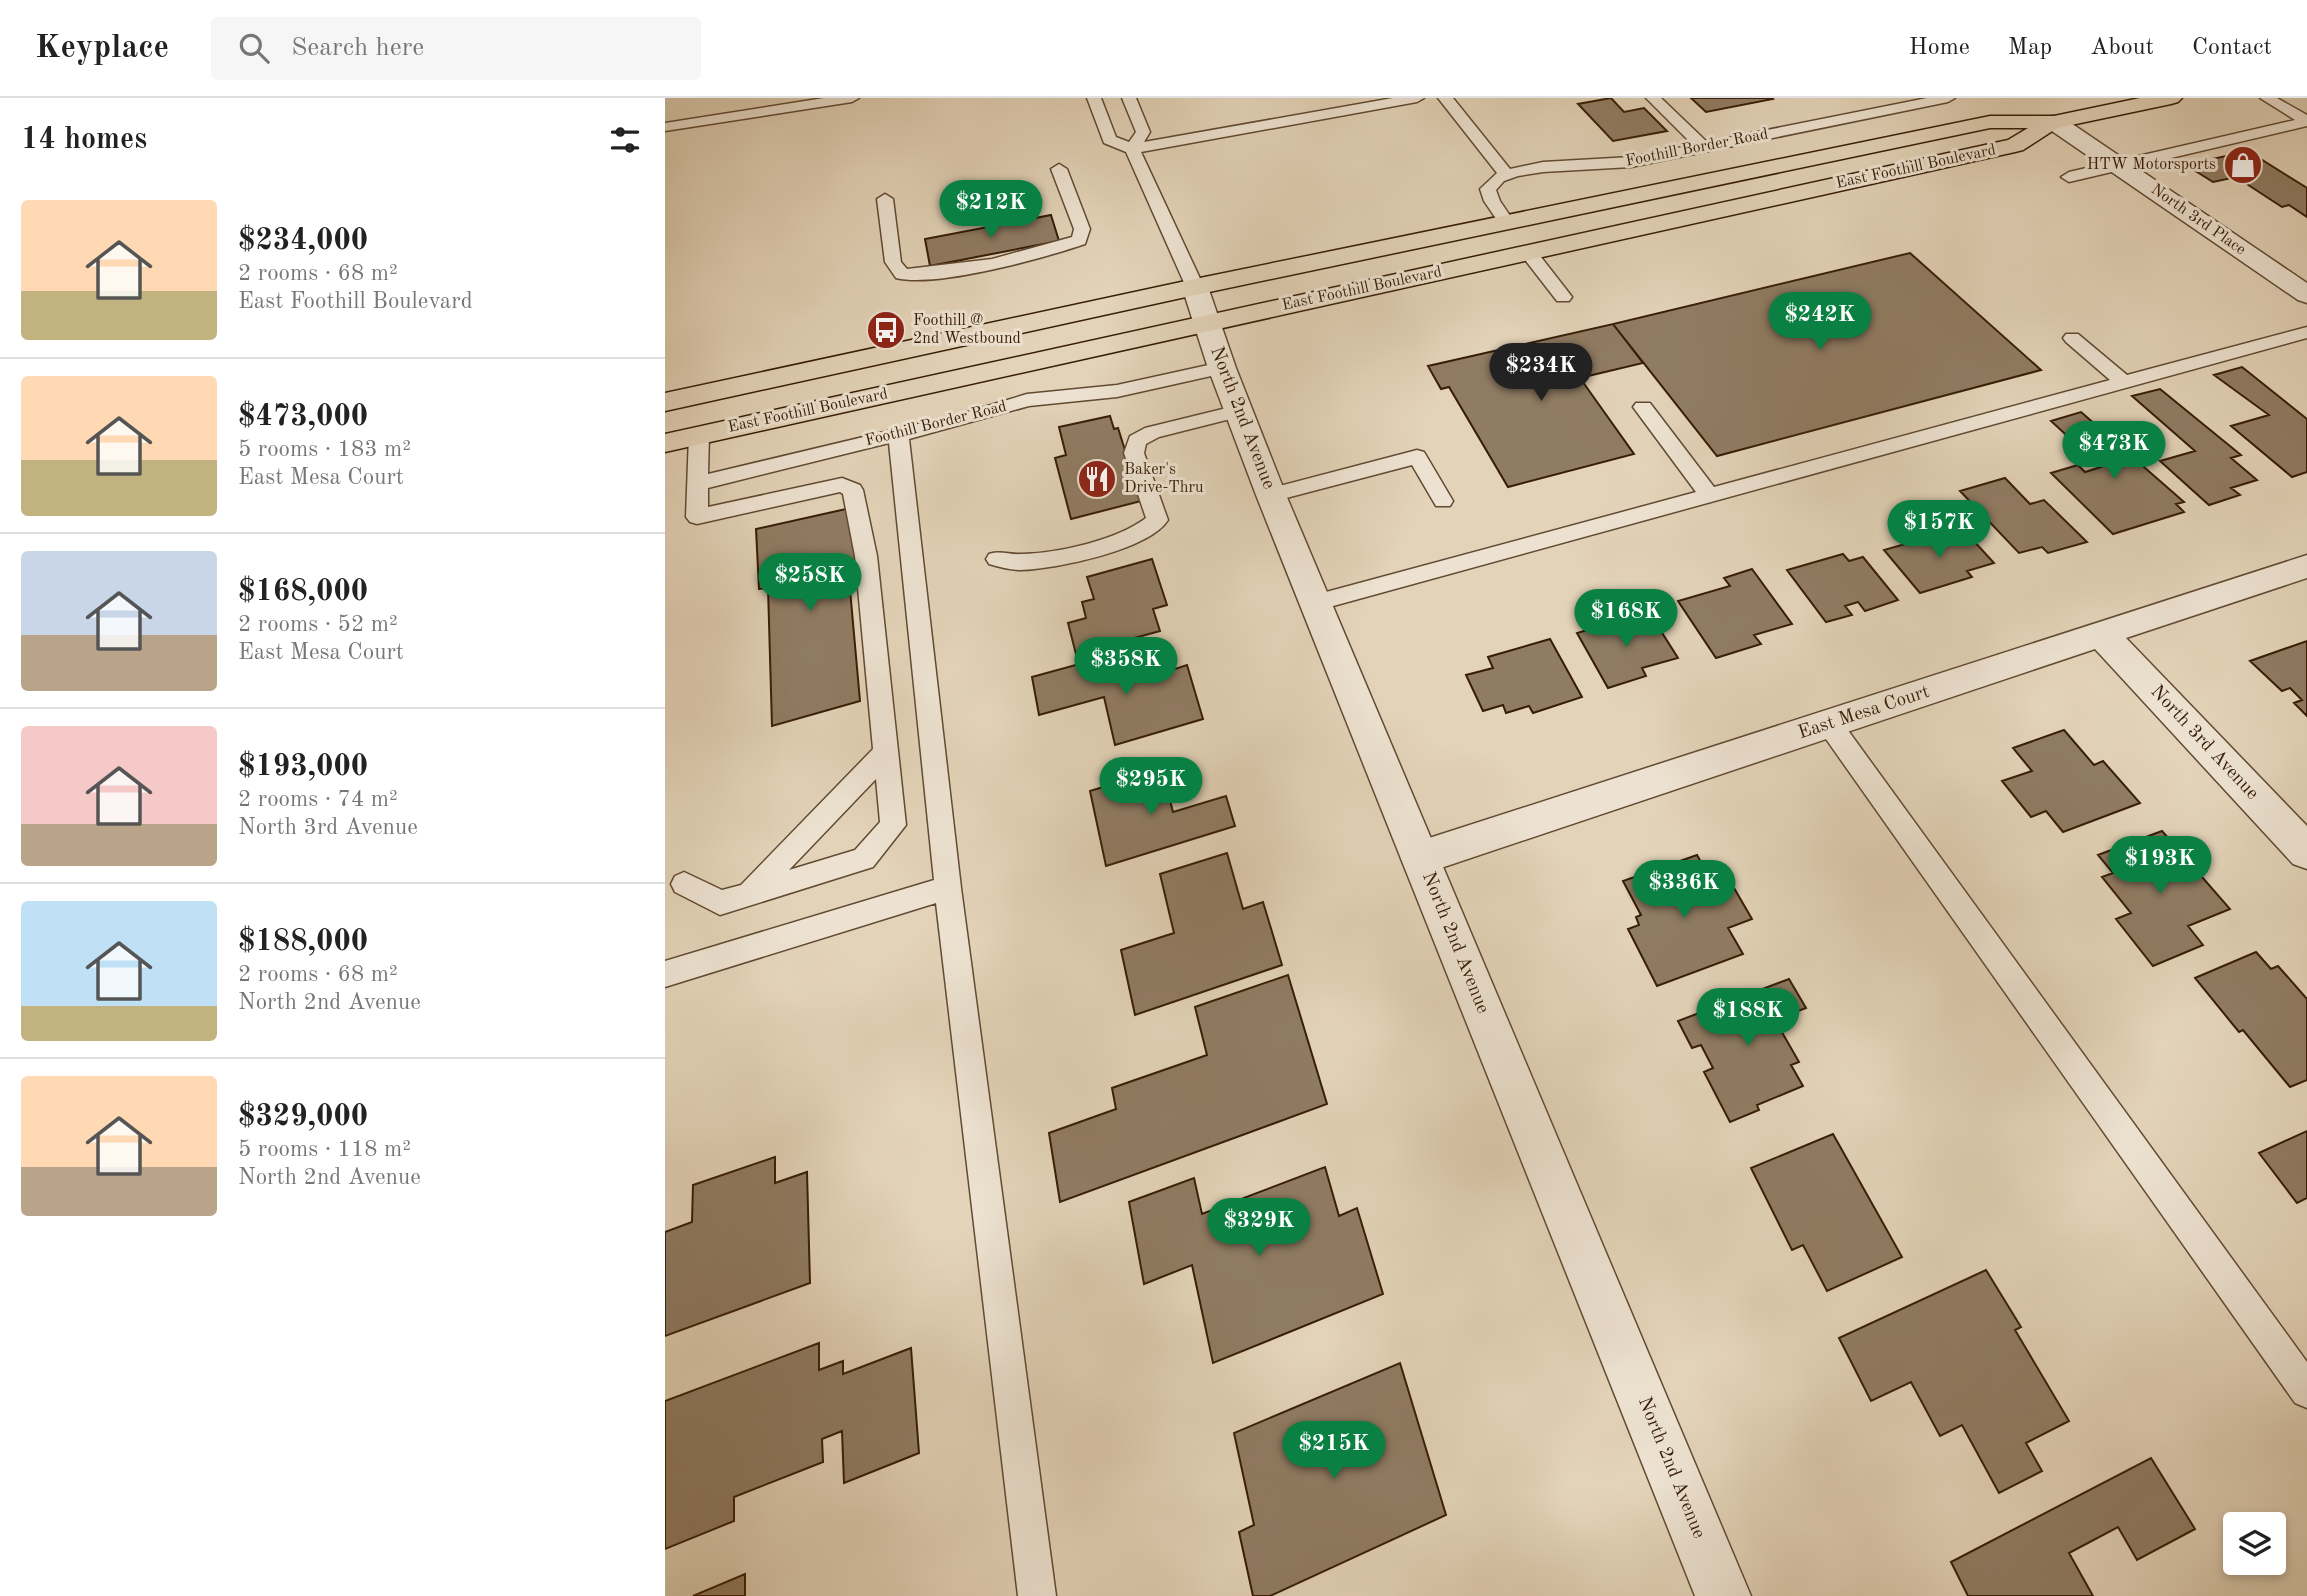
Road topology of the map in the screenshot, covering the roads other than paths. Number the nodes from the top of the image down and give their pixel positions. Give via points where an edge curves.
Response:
1 (852, 98) edge
2 (1094, 98) edge
3 (1129, 98) edge
4 (1417, 98) edge
5 (1445, 98) edge
6 (1653, 98) edge
7 (1948, 98) edge
8 (2171, 98) edge
9 (2267, 98) edge
10 (2054, 122) junction
11 (2307, 122) edge
12 (665, 127) edge
13 (1704, 147) junction
14 (1132, 149) junction
15 (2119, 165) junction
16 (1059, 169) dead end
17 (1507, 175) junction
18 (2069, 177) dead end
19 (885, 199) dead end
20 (1507, 223) junction
21 (1528, 252) junction
22 (2307, 295) edge
23 (1563, 297) dead end
24 (1201, 305) junction
25 (2307, 332) edge
26 (2072, 338) dead end
27 (1221, 368) junction
28 (2124, 382) junction
29 (665, 402) edge
30 (1643, 407) dead end
31 (1239, 411) junction
32 (968, 418) joint
33 (898, 433) junction
34 (699, 435) junction
35 (665, 443) edge
36 (699, 483) junction
37 (1271, 495) junction
38 (1709, 495) junction
39 (1443, 501) dead end
40 (997, 559) dead end
41 (2307, 566) edge
42 (1315, 603) junction
43 (2102, 634) junction
44 (1830, 725) junction
45 (885, 752) junction
46 (2307, 852) edge
47 (1420, 858) junction
48 (684, 884) dead end
49 (948, 888) junction
50 (750, 894) junction
51 (665, 974) edge
52 (2307, 1391) edge
53 (1037, 1596) edge
54 (1723, 1596) edge

1 - 12 lane
2 - 14 lane via 1109,140
3 - 14 lane via 1143,132
4 - 14 lane
5 - 17 lane
6 - 13 lane
7 - 13 lane, Foothill Border Road
8 - 10 main road, East Foothill Boulevard
9 - 11 lane
10 - 15 street, North 3rd Place
10 - 20 main road, East Foothill Boulevard via 1990,122
10 - 21 main road, East Foothill Boulevard via 2015,145
11 - 15 lane
13 - 17 lane, Foothill Border Road via 1631,162 1543,167
14 - 24 lane
15 - 18 lane
15 - 22 street, North 3rd Place
16 - 19 lane via 1082,229 1079,240 1054,250 927,274 902,274 893,262
17 - 20 lane via 1488,189
20 - 24 main road, East Foothill Boulevard
21 - 23 lane
21 - 24 main road, East Foothill Boulevard
24 - 27 street, North 2nd Avenue
24 - 29 main road, East Foothill Boulevard
24 - 34 main road, East Foothill Boulevard
25 - 28 lane
26 - 28 lane
27 - 31 street, North 2nd Avenue
27 - 32 lane, Foothill Border Road via 1117,391 1027,400
28 - 38 lane
30 - 38 lane
31 - 37 street, North 2nd Avenue
31 - 40 lane via 1152,432 1137,441 1134,453 1157,520 1139,534 1083,552 1021,562
32 - 33 lane, Foothill Border Road
33 - 36 lane, Foothill Border Road
33 - 49 lane
34 - 35 main road, East Foothill Boulevard
34 - 36 lane
36 - 45 lane via 697,517 842,485 853,490 866,556
37 - 39 lane via 1417,457
37 - 42 street, North 2nd Avenue
38 - 42 lane
41 - 43 street, East Mesa Court
42 - 47 street, North 2nd Avenue
43 - 44 street, East Mesa Court
43 - 46 street, North 3rd Avenue
44 - 47 street, East Mesa Court
44 - 52 lane
45 - 50 lane
45 - 50 lane via 893,825 864,859
47 - 54 street, North 2nd Avenue
48 - 50 lane via 720,903
49 - 51 lane
49 - 53 lane

